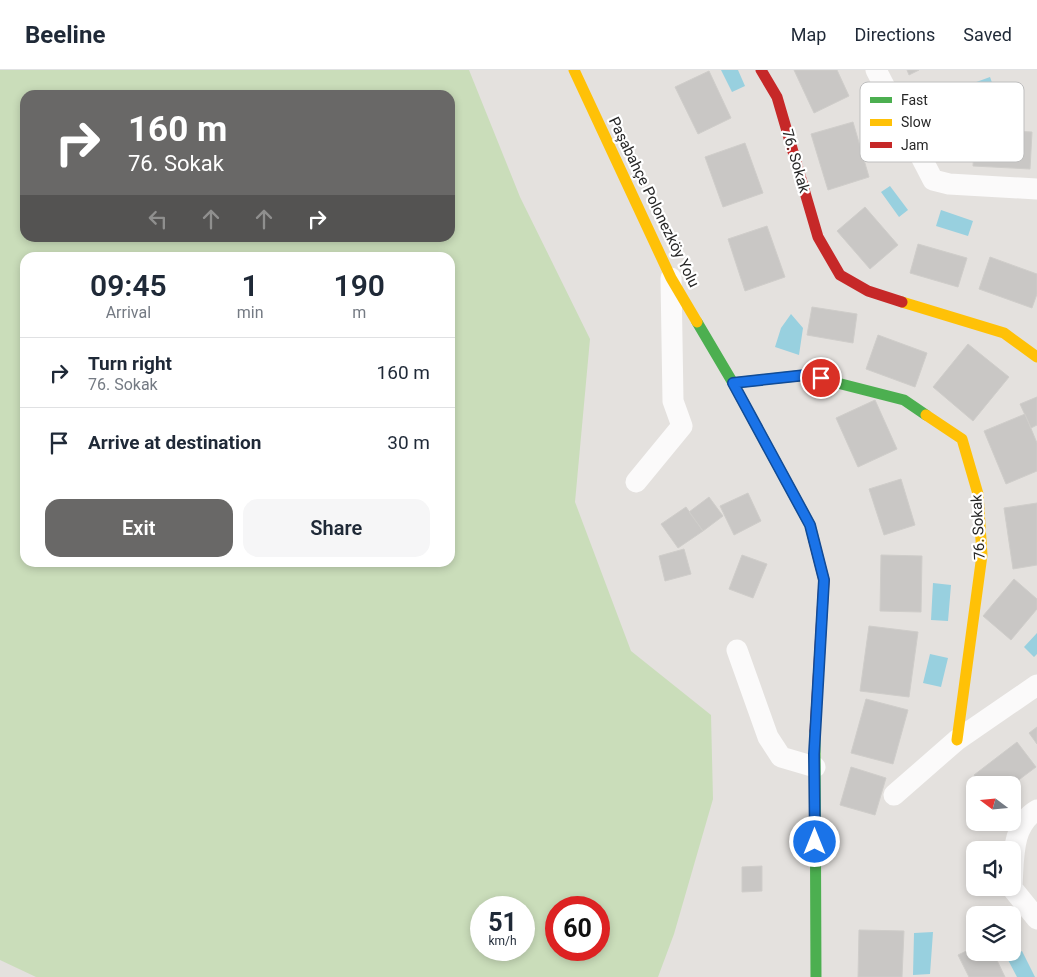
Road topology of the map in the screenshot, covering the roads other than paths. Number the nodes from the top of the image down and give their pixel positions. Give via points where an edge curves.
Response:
1 (574, 70) edge
2 (761, 70) edge
3 (876, 70) edge
4 (882, 82) edge
5 (924, 162) edge
6 (1037, 189) edge
7 (671, 278) junction
8 (1037, 357) edge
9 (733, 383) junction
10 (636, 482) dead end
11 (737, 650) dead end
12 (1037, 685) edge
13 (957, 740) junction
14 (815, 767) junction
15 (894, 795) dead end
16 (1037, 810) edge
17 (1016, 841) edge
18 (1020, 896) edge
19 (1037, 919) edge
20 (816, 977) edge

1 - 7 street, Paşabahçe Polonezköy Yolu
2 - 8 street, 76. Sokak via 777,97 818,237 840,275 868,291 1004,333
3 - 4 street
5 - 6 street via 933,180 949,184
7 - 9 street, Paşabahçe Polonezköy Yolu
7 - 10 street via 673,401 682,426
9 - 13 street, 76. Sokak via 806,375 904,400 962,439 978,494 982,555
9 - 14 street, Paşabahçe Polonezköy Yolu via 810,525 824,580
11 - 14 street via 768,737 781,757
12 - 13 street
13 - 15 street
14 - 20 street, Paşabahçe Polonezköy Yolu
16 - 17 street via 1030,814
18 - 19 street

